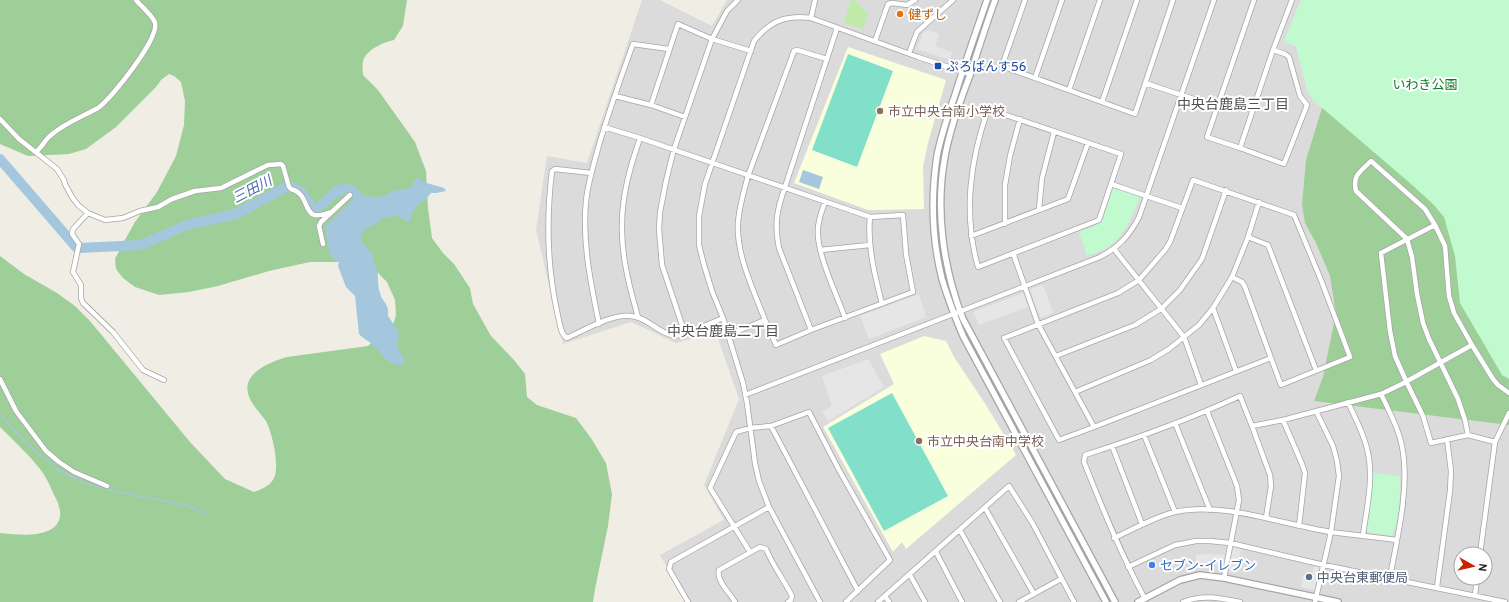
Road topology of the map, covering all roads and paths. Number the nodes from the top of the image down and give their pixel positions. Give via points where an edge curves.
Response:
1 (136, 0) edge
2 (738, 0) edge
3 (815, 0) edge
4 (915, 0) edge
5 (953, 0) edge
6 (987, 0) edge
7 (995, 0) edge
8 (1025, 0) edge
9 (1062, 0) edge
10 (1100, 0) edge
11 (1137, 0) edge
12 (1173, 0) edge
13 (1214, 0) edge
14 (1254, 0) edge
15 (1292, 0) edge
16 (811, 18) junction
17 (837, 28) junction
18 (712, 39) junction
19 (875, 41) junction
20 (669, 49) junction
21 (1273, 50) junction
22 (751, 51) junction
23 (909, 54) junction
24 (827, 59) junction
25 (962, 71) junction
26 (970, 74) junction
27 (1035, 78) junction
28 (1145, 83) junction
29 (1069, 90) junction
30 (1181, 95) junction
31 (615, 96) junction
32 (1102, 102) junction
33 (651, 105) junction
34 (1218, 106) junction
35 (685, 116) junction
36 (0, 119) edge
37 (1020, 119) junction
38 (604, 127) junction
39 (1054, 132) junction
40 (640, 138) junction
41 (1088, 143) junction
42 (1240, 148) junction
43 (674, 149) junction
44 (36, 152) junction
45 (712, 163) junction
46 (591, 173) junction
47 (748, 176) junction
48 (1111, 184) junction
49 (785, 187) junction
50 (1226, 190) junction
51 (350, 195) dead end
52 (1147, 195) junction
53 (825, 202) junction
54 (1259, 202) junction
55 (1182, 208) junction
56 (1039, 209) junction
57 (331, 212) junction
58 (88, 213) junction
59 (870, 217) junction
60 (1005, 224) junction
61 (1435, 224) junction
62 (971, 236) junction
63 (1248, 237) junction
64 (1407, 239) junction
65 (323, 244) dead end
66 (870, 245) junction
67 (1114, 249) junction
68 (820, 250) junction
69 (1013, 253) junction
70 (1232, 278) junction
71 (1139, 280) junction
72 (1024, 286) junction
73 (882, 304) junction
74 (1213, 308) junction
75 (1161, 309) junction
76 (960, 311) junction
77 (954, 314) junction
78 (638, 317) junction
79 (723, 318) junction
80 (845, 318) junction
81 (765, 320) junction
82 (599, 324) junction
83 (1038, 324) junction
84 (811, 330) junction
85 (685, 334) junction
86 (728, 335) junction
87 (1184, 337) junction
88 (1472, 345) junction
89 (1056, 356) junction
90 (1271, 358) junction
91 (1439, 362) junction
92 (1316, 370) junction
93 (1236, 371) junction
94 (0, 379) edge
95 (164, 380) dead end
96 (1406, 381) junction
97 (1201, 385) junction
98 (1075, 392) junction
99 (1509, 393) edge
100 (745, 394) junction
101 (1381, 394) junction
102 (1348, 402) junction
103 (1207, 411) junction
104 (1316, 411) junction
105 (1509, 413) edge
106 (1283, 420) junction
107 (1175, 423) junction
108 (771, 426) junction
109 (1252, 426) junction
110 (1094, 427) junction
111 (750, 428) junction
112 (1144, 435) junction
113 (1468, 435) junction
114 (1447, 439) junction
115 (1495, 442) junction
116 (1112, 446) junction
117 (107, 486) dead end
118 (770, 507) junction
119 (985, 508) junction
120 (1210, 510) junction
121 (1175, 512) junction
122 (1236, 512) junction
123 (1266, 518) junction
124 (1142, 524) junction
125 (1299, 526) junction
126 (734, 527) junction
127 (960, 530) junction
128 (1331, 532) junction
129 (1363, 535) junction
130 (1114, 538) junction
131 (1397, 540) junction
132 (1230, 543) junction
133 (1481, 546) edge
134 (750, 552) junction
135 (936, 552) junction
136 (1324, 565) junction
137 (1128, 567) junction
138 (910, 575) junction
139 (1390, 577) junction
140 (1224, 578) junction
141 (1061, 579) junction
142 (1476, 586) edge
143 (1437, 587) junction
144 (858, 591) junction
145 (1034, 594) junction
146 (1475, 595) junction
147 (885, 596) junction
148 (1145, 599) junction
149 (1217, 600) edge
150 (1316, 600) edge
151 (688, 602) edge
152 (735, 602) edge
153 (788, 602) edge
154 (820, 602) edge
155 (846, 602) edge
156 (878, 602) edge
157 (889, 602) edge
158 (925, 602) edge
159 (962, 602) edge
160 (1000, 602) edge
161 (1019, 602) edge
162 (1074, 602) edge
163 (1106, 602) edge
164 (1115, 602) edge
165 (1138, 602) edge
166 (1183, 602) edge
167 (1240, 602) edge
168 (1338, 602) edge
169 (1505, 602) edge

1 - 44 street via 155,21 156,29 149,44 133,68 99,107 49,136
2 - 18 street via 727,11
3 - 16 street
4 - 19 street via 907,5 888,4
5 - 23 street via 917,32
6 - 25 street
7 - 26 street
8 - 27 street via 1002,66
9 - 27 street
10 - 29 street
11 - 32 street
12 - 28 street
13 - 30 street
14 - 34 street
15 - 21 street
16 - 17 street
16 - 22 street via 799,16 774,23 763,30 754,41
17 - 19 street
17 - 24 street
18 - 20 street via 678,24
18 - 22 street
18 - 35 street
19 - 23 street
20 - 31 street via 633,44
20 - 33 street
21 - 42 street
21 - 42 street via 1289,57 1300,96 1307,105 1284,164
22 - 45 street
23 - 25 street
24 - 47 street via 794,51
24 - 49 street
25 - 26 street
25 - 77 street via 944,128 934,183 937,256
26 - 76 street via 951,130 941,183 943,245
27 - 29 street
28 - 30 street
28 - 32 street via 1135,114
29 - 32 street
30 - 34 street
30 - 52 street
31 - 33 street
31 - 38 street
33 - 35 street
34 - 42 street via 1207,137
35 - 43 street
36 - 44 street
37 - 39 street
37 - 60 street via 1005,185
37 - 62 street via 988,109 973,162 970,192
38 - 40 street
38 - 46 street
39 - 41 street
39 - 56 street via 1042,178
40 - 43 street
40 - 78 street via 627,180 622,230 630,291
41 - 48 street via 1121,154
41 - 56 street via 1068,199
43 - 45 street
43 - 85 street via 664,187 659,229 662,265
44 - 58 street via 59,173 72,197
45 - 47 street
45 - 79 street via 699,216 699,245 712,292
46 - 82 street via 586,202 586,251
46 - 82 street via 555,169 552,171 548,225 549,268 554,300 564,336 567,338
47 - 49 street
47 - 81 street via 739,212 738,236 742,256
48 - 52 street
48 - 69 street via 1099,220
49 - 53 street
49 - 84 street via 777,210 776,234
50 - 54 street
50 - 55 street via 1193,180
50 - 75 street via 1202,259 1180,290
51 - 57 street
52 - 55 street
52 - 67 street via 1135,226
53 - 59 street
53 - 68 street via 819,220
54 - 63 street
54 - 92 street via 1294,215 1350,357
55 - 71 street via 1166,250
56 - 60 street
57 - 58 street via 323,215 310,213 304,200 289,186 283,166 280,164 268,165 221,188 195,191 123,218 105,220
57 - 65 street via 319,226
58 - 95 street via 73,229 72,234 79,244 73,272 81,285 83,303 118,337 143,370
59 - 66 street
59 - 73 street via 903,215 906,254 913,292
60 - 62 street
61 - 64 street
61 - 64 street via 1425,209 1371,161 1355,177 1356,191
61 - 88 street via 1445,246 1449,296 1454,312
62 - 69 street via 978,267
63 - 70 street
63 - 92 street via 1268,245
64 - 91 street via 1423,323
64 - 96 street via 1381,253 1392,343
66 - 68 street
66 - 73 street
67 - 71 street
67 - 72 street via 1100,257
68 - 80 street
69 - 72 street
70 - 74 street
70 - 90 street via 1242,282 1245,287
71 - 75 street
71 - 83 street via 1118,293
72 - 76 street
72 - 83 street
73 - 80 street
74 - 87 street via 1199,325
74 - 93 street
75 - 87 street
75 - 89 street via 1135,325
76 - 77 street
76 - 164 street
77 - 100 street
77 - 163 street via 975,359
78 - 82 street via 619,316
78 - 85 street via 673,336
79 - 85 street
79 - 86 street
80 - 84 street
81 - 84 street via 776,345
81 - 86 street
83 - 89 street
83 - 110 street via 1004,338 1059,440
86 - 100 street
87 - 97 street
87 - 98 street via 1152,360
88 - 91 street
88 - 99 street via 1498,385
89 - 98 street
90 - 92 street via 1282,385
90 - 93 street
91 - 96 street
91 - 113 street via 1458,400
93 - 97 street
94 - 117 street via 11,404 46,451 74,472
96 - 101 street
96 - 114 street via 1424,416 1431,443
97 - 110 street
98 - 110 street
100 - 111 street
101 - 102 street
101 - 131 street via 1396,426 1403,451 1404,492
102 - 104 street
102 - 129 street via 1367,446 1370,465
103 - 107 street
103 - 109 street via 1240,396
103 - 122 street via 1238,486 1239,500
104 - 106 street
104 - 128 street via 1333,446 1339,476
105 - 115 street
106 - 109 street
106 - 125 street via 1305,474
107 - 112 street
107 - 120 street
108 - 111 street
108 - 144 street
108 - 144 street via 809,412 890,560
109 - 123 street via 1270,475 1271,486
111 - 118 street via 759,481
111 - 126 street via 736,432 710,488
112 - 116 street
112 - 121 street
113 - 114 street
113 - 115 street
114 - 143 street via 1451,471 1450,491
115 - 133 street
116 - 124 street
116 - 130 street via 1085,455 1084,462
118 - 126 street
118 - 154 street
119 - 127 street
119 - 141 street via 1009,486 1033,524
119 - 145 street
120 - 121 street
120 - 122 street
121 - 124 street
122 - 123 street
122 - 132 street
123 - 125 street
124 - 130 street
125 - 128 street
126 - 134 street
126 - 151 street via 671,562 669,569
127 - 135 street
127 - 160 street
128 - 129 street
128 - 136 street
129 - 131 street
130 - 137 street
131 - 139 street
132 - 136 street
132 - 137 street via 1184,543
132 - 140 street
134 - 152 street via 719,570 720,579
134 - 153 street via 760,547 766,549 792,596
135 - 138 street
135 - 159 street
136 - 139 street
136 - 150 street
137 - 148 street
138 - 147 street
138 - 158 street
139 - 143 street
140 - 148 street via 1200,575 1180,580
140 - 150 street
141 - 145 street
141 - 162 street
142 - 146 street
143 - 146 street
144 - 155 street
145 - 161 street
146 - 169 street
147 - 156 street
147 - 157 street
148 - 165 street
149 - 166 street via 1200,597
149 - 167 street
150 - 168 street

